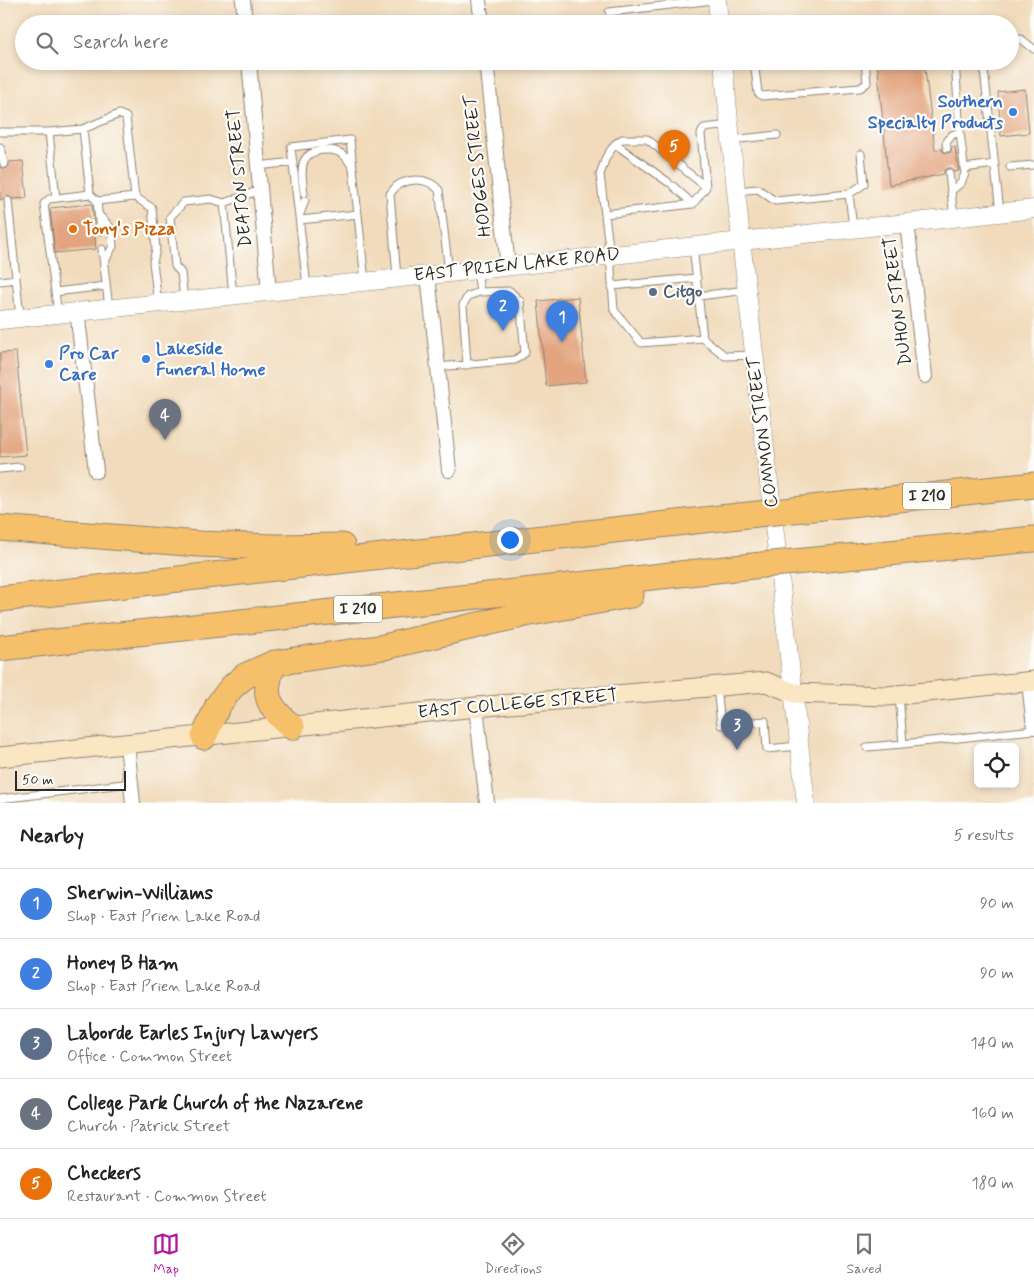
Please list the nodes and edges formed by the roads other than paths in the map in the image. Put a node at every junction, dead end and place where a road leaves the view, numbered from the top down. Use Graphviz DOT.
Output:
graph roads {
  1 [pos="243,0"];
  2 [pos="479,0"];
  3 [pos="716,0"];
  4 [pos="609,12"];
  5 [pos="244,15"];
  6 [pos="481,15"];
  7 [pos="718,15"];
  8 [pos="1019,39"];
  9 [pos="1034,49"];
  10 [pos="249,70"];
  11 [pos="487,70"];
  12 [pos="724,70"];
  13 [pos="755,70"];
  14 [pos="866,70"];
  15 [pos="956,70"];
  16 [pos="983,70"];
  17 [pos="83,129"];
  18 [pos="0,132"];
  19 [pos="49,132"];
  20 [pos="960,132"];
  21 [pos="730,133"];
  22 [pos="777,135"];
  23 [pos="615,144"];
  24 [pos="0,147"];
  25 [pos="947,148"];
  26 [pos="861,154"];
  27 [pos="293,162"];
  28 [pos="4,164"];
  29 [pos="995,164"];
  30 [pos="1034,165"];
  31 [pos="258,166"];
  32 [pos="352,166"];
  33 [pos="1010,167"];
  34 [pos="964,168"];
  35 [pos="949,173"];
  36 [pos="706,187"];
  37 [pos="260,190"];
  38 [pos="736,191"];
  39 [pos="951,191"];
  40 [pos="90,194"];
  41 [pos="849,194"];
  42 [pos="135,197"];
  43 [pos="56,198"];
  44 [pos="8,201"];
  45 [pos="97,201"];
  46 [pos="224,203"];
  47 [pos="693,204"];
  48 [pos="1034,209"];
  49 [pos="1000,213"];
  50 [pos="358,214"];
  51 [pos="605,214"];
  52 [pos="98,215"];
  53 [pos="300,218"];
  54 [pos="954,218"];
  55 [pos="907,223"];
  56 [pos="853,229"];
  57 [pos="100,231"];
  58 [pos="741,240"];
  59 [pos="693,246"];
  60 [pos="102,249"];
  61 [pos="610,255"];
  62 [pos="104,263"];
  63 [pos="508,267"];
  64 [pos="477,270"];
  65 [pos="449,273"];
  66 [pos="428,275"];
  67 [pos="397,278"];
  68 [pos="697,278"];
  69 [pos="16,279"];
  70 [pos="0,281"];
  71 [pos="365,282"];
  72 [pos="106,286"];
  73 [pos="612,286"];
  74 [pos="307,288"];
  75 [pos="747,290"];
  76 [pos="55,292"];
  77 [pos="270,292"];
  78 [pos="480,292"];
  79 [pos="233,295"];
  80 [pos="699,296"];
  81 [pos="184,300"];
  82 [pos="158,303"];
  83 [pos="109,308"];
  84 [pos="78,312"];
  85 [pos="58,314"];
  86 [pos="20,318"];
  87 [pos="0,320"];
  88 [pos="703,338"];
  89 [pos="754,355"];
  90 [pos="467,365"];
  91 [pos="438,366"];
  92 [pos="925,376"];
  93 [pos="20,467"];
  94 [pos="0,469"];
  95 [pos="450,470"];
  96 [pos="96,471"];
  97 [pos="1034,485"];
  98 [pos="0,528"];
  99 [pos="1034,539"];
  100 [pos="492,544"];
  101 [pos="722,570"];
  102 [pos="0,599"];
  103 [pos="0,648"];
  104 [pos="274,663"];
  105 [pos="1031,681"];
  106 [pos="717,686"];
  107 [pos="794,693"];
  108 [pos="899,694"];
  109 [pos="476,707"];
  110 [pos="292,727"];
  111 [pos="1034,729"];
  112 [pos="204,737"];
  113 [pos="127,744"];
  114 [pos="903,744"];
  115 [pos="800,746"];
  116 [pos="867,747"];
  117 [pos="0,757"];
  118 [pos="131,783"];
  119 [pos="0,799"];
  120 [pos="133,803"];
  121 [pos="487,803"];
  122 [pos="806,803"];
  1 -- 5 [label="street"];
  2 -- 6 [label="street"];
  3 -- 4 [label="lane"];
  3 -- 7 [label="street"];
  8 -- 9 [label="lane"];
  10 -- 31 [label="street, DEATON STREET"];
  11 -- 63 [label="street, HODGES STREET"];
  12 -- 21 [label="street, COMMON STREET"];
  13 -- 14 [label="lane"];
  15 -- 20 [label="lane"];
  16 -- 29 [label="lane"];
  17 -- 19 [label="lane"];
  17 -- 40 [label="lane"];
  17 -- 42 [label="lane"];
  18 -- 19 [label="lane"];
  19 -- 43 [label="lane"];
  20 -- 25 [label="lane"];
  20 -- 34 [label="lane"];
  21 -- 22 [label="lane"];
  21 -- 36 [label="lane"];
  21 -- 38 [label="street, COMMON STREET"];
  23 -- 36 [label="lane"];
  23 -- 47 [label="lane"];
  23 -- 51 [label="lane"];
  24 -- 28 [label="lane"];
  26 -- 41 [label="lane"];
  27 -- 31 [label="lane"];
  27 -- 32 [label="lane"];
  27 -- 53 [label="lane"];
  29 -- 34 [label="lane"];
  29 -- 49 [label="lane"];
  30 -- 33 [label="lane"];
  31 -- 37 [label="street, DEATON STREET"];
  32 -- 50 [label="lane"];
  32 -- 53 [label="lane"];
  34 -- 39 [label="lane"];
  35 -- 39 [label="lane"];
  36 -- 47 [label="lane"];
  37 -- 46 [label="lane"];
  37 -- 77 [label="street, DEATON STREET"];
  38 -- 41 [label="lane"];
  38 -- 58 [label="street, COMMON STREET"];
  39 -- 54 [label="lane"];
  40 -- 43 [label="lane"];
  40 -- 45 [label="lane"];
  41 -- 56 [label="lane"];
  42 -- 45 [label="lane"];
  42 -- 82 [label="lane"];
  43 -- 76 [label="lane"];
  44 -- 69 [label="lane"];
  45 -- 52 [label="lane"];
  46 -- 79 [label="lane"];
  46 -- 81 [label="lane"];
  47 -- 51 [label="lane"];
  48 -- 49 [label="street, EAST PRIEN LAKE ROAD"];
  49 -- 54 [label="street, EAST PRIEN LAKE ROAD"];
  50 -- 53 [label="lane"];
  50 -- 71 [label="lane"];
  51 -- 61 [label="lane"];
  52 -- 57 [label="lane"];
  52 -- 62 [label="lane"];
  53 -- 74 [label="lane"];
  54 -- 55 [label="street, EAST PRIEN LAKE ROAD"];
  55 -- 56 [label="street, EAST PRIEN LAKE ROAD"];
  55 -- 92 [label="street, DUHON STREET"];
  56 -- 58 [label="street, EAST PRIEN LAKE ROAD"];
  58 -- 59 [label="street, EAST PRIEN LAKE ROAD"];
  58 -- 75 [label="street, COMMON STREET"];
  59 -- 61 [label="street, EAST PRIEN LAKE ROAD"];
  59 -- 68 [label="lane"];
  60 -- 62 [label="lane"];
  61 -- 63 [label="street, EAST PRIEN LAKE ROAD"];
  61 -- 73 [label="lane"];
  62 -- 72 [label="lane"];
  63 -- 64 [label="street, EAST PRIEN LAKE ROAD"];
  64 -- 65 [label="street, EAST PRIEN LAKE ROAD"];
  64 -- 78 [label="lane"];
  65 -- 66 [label="street, EAST PRIEN LAKE ROAD"];
  65 -- 67 [label="lane"];
  66 -- 67 [label="street, EAST PRIEN LAKE ROAD"];
  66 -- 91 [label="street"];
  67 -- 71 [label="street, EAST PRIEN LAKE ROAD"];
  68 -- 73 [label="lane"];
  68 -- 80 [label="lane"];
  69 -- 70 [label="lane"];
  69 -- 86 [label="lane"];
  71 -- 74 [label="street, EAST PRIEN LAKE ROAD"];
  72 -- 76 [label="lane"];
  72 -- 83 [label="lane"];
  73 -- 88 [label="lane"];
  74 -- 77 [label="street, EAST PRIEN LAKE ROAD"];
  75 -- 80 [label="lane"];
  75 -- 89 [label="street, COMMON STREET"];
  76 -- 85 [label="lane"];
  77 -- 79 [label="street, EAST PRIEN LAKE ROAD"];
  78 -- 90 [label="lane"];
  78 -- 90 [label="lane"];
  79 -- 81 [label="street, EAST PRIEN LAKE ROAD"];
  80 -- 88 [label="lane"];
  81 -- 82 [label="street, EAST PRIEN LAKE ROAD"];
  82 -- 83 [label="street, EAST PRIEN LAKE ROAD"];
  83 -- 84 [label="street, EAST PRIEN LAKE ROAD"];
  84 -- 85 [label="street, EAST PRIEN LAKE ROAD"];
  84 -- 96 [label="street"];
  85 -- 86 [label="street, EAST PRIEN LAKE ROAD"];
  86 -- 87 [label="street, EAST PRIEN LAKE ROAD"];
  88 -- 89 [label="lane"];
  89 -- 107 [label="street, COMMON STREET"];
  90 -- 91 [label="lane"];
  91 -- 95 [label="street"];
  93 -- 94 [label="lane"];
  97 -- 100 [label="highway, I 210, bridge"];
  98 -- 100 [label="highway"];
  99 -- 101 [label="highway, I 210, bridge"];
  100 -- 102 [label="highway, I 210"];
  101 -- 103 [label="highway, I 210"];
  101 -- 104 [label="highway"];
  104 -- 110 [label="highway"];
  104 -- 112 [label="highway"];
  105 -- 108 [label="main road, EAST COLLEGE STREET"];
  105 -- 111 [label="street"];
  106 -- 107 [label="main road, EAST COLLEGE STREET"];
  106 -- 109 [label="main road, EAST COLLEGE STREET"];
  106 -- 115 [label="lane"];
  107 -- 108 [label="main road, EAST COLLEGE STREET"];
  107 -- 115 [label="street, COMMON STREET"];
  108 -- 114 [label="lane"];
  109 -- 110 [label="main road, EAST COLLEGE STREET"];
  109 -- 121 [label="street"];
  110 -- 112 [label="main road, EAST COLLEGE STREET"];
  111 -- 114 [label="lane"];
  112 -- 113 [label="main road, EAST COLLEGE STREET"];
  113 -- 117 [label="main road, EAST COLLEGE STREET"];
  113 -- 118 [label="street"];
  114 -- 116 [label="lane"];
  115 -- 122 [label="street, COMMON STREET"];
  118 -- 119 [label="lane"];
  118 -- 120 [label="street"];
}
